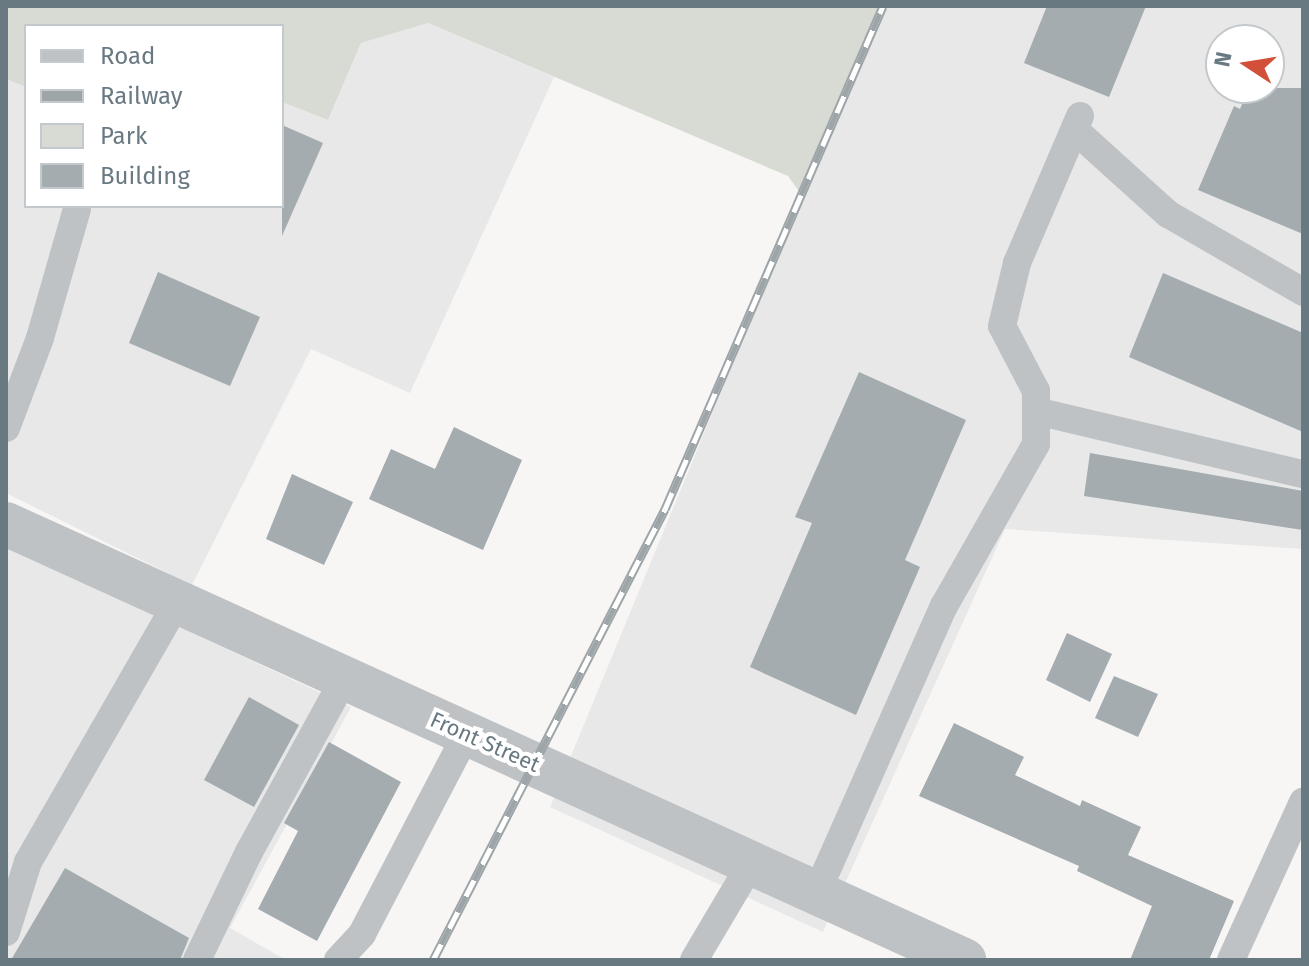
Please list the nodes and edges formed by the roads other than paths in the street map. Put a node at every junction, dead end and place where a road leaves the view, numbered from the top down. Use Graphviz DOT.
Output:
graph roads {
  1 [pos="77,209"];
  2 [pos="1303,292"];
  3 [pos="1036,411"];
  4 [pos="6,428"];
  5 [pos="1303,474"];
  6 [pos="6,524"];
  7 [pos="178,601"];
  8 [pos="344,679"];
  9 [pos="466,735"];
  10 [pos="1303,802"];
  11 [pos="752,862"];
  12 [pos="817,892"];
  13 [pos="6,932"];
  14 [pos="197,960"];
  15 [pos="338,960"];
  16 [pos="694,960"];
  17 [pos="964,960"];
  18 [pos="1231,960"];
  1 -- 4 [label="lane"];
  2 -- 3 [label="lane"];
  3 -- 5 [label="lane"];
  3 -- 12 [label="lane"];
  6 -- 7 [label="street, Front Street"];
  7 -- 8 [label="street, Front Street"];
  7 -- 13 [label="lane"];
  8 -- 9 [label="street, Front Street"];
  8 -- 14 [label="lane"];
  9 -- 11 [label="street, Front Street"];
  9 -- 15 [label="lane"];
  10 -- 18 [label="lane"];
  11 -- 12 [label="street, Front Street"];
  11 -- 16 [label="lane"];
  12 -- 17 [label="street, Front Street"];
}
